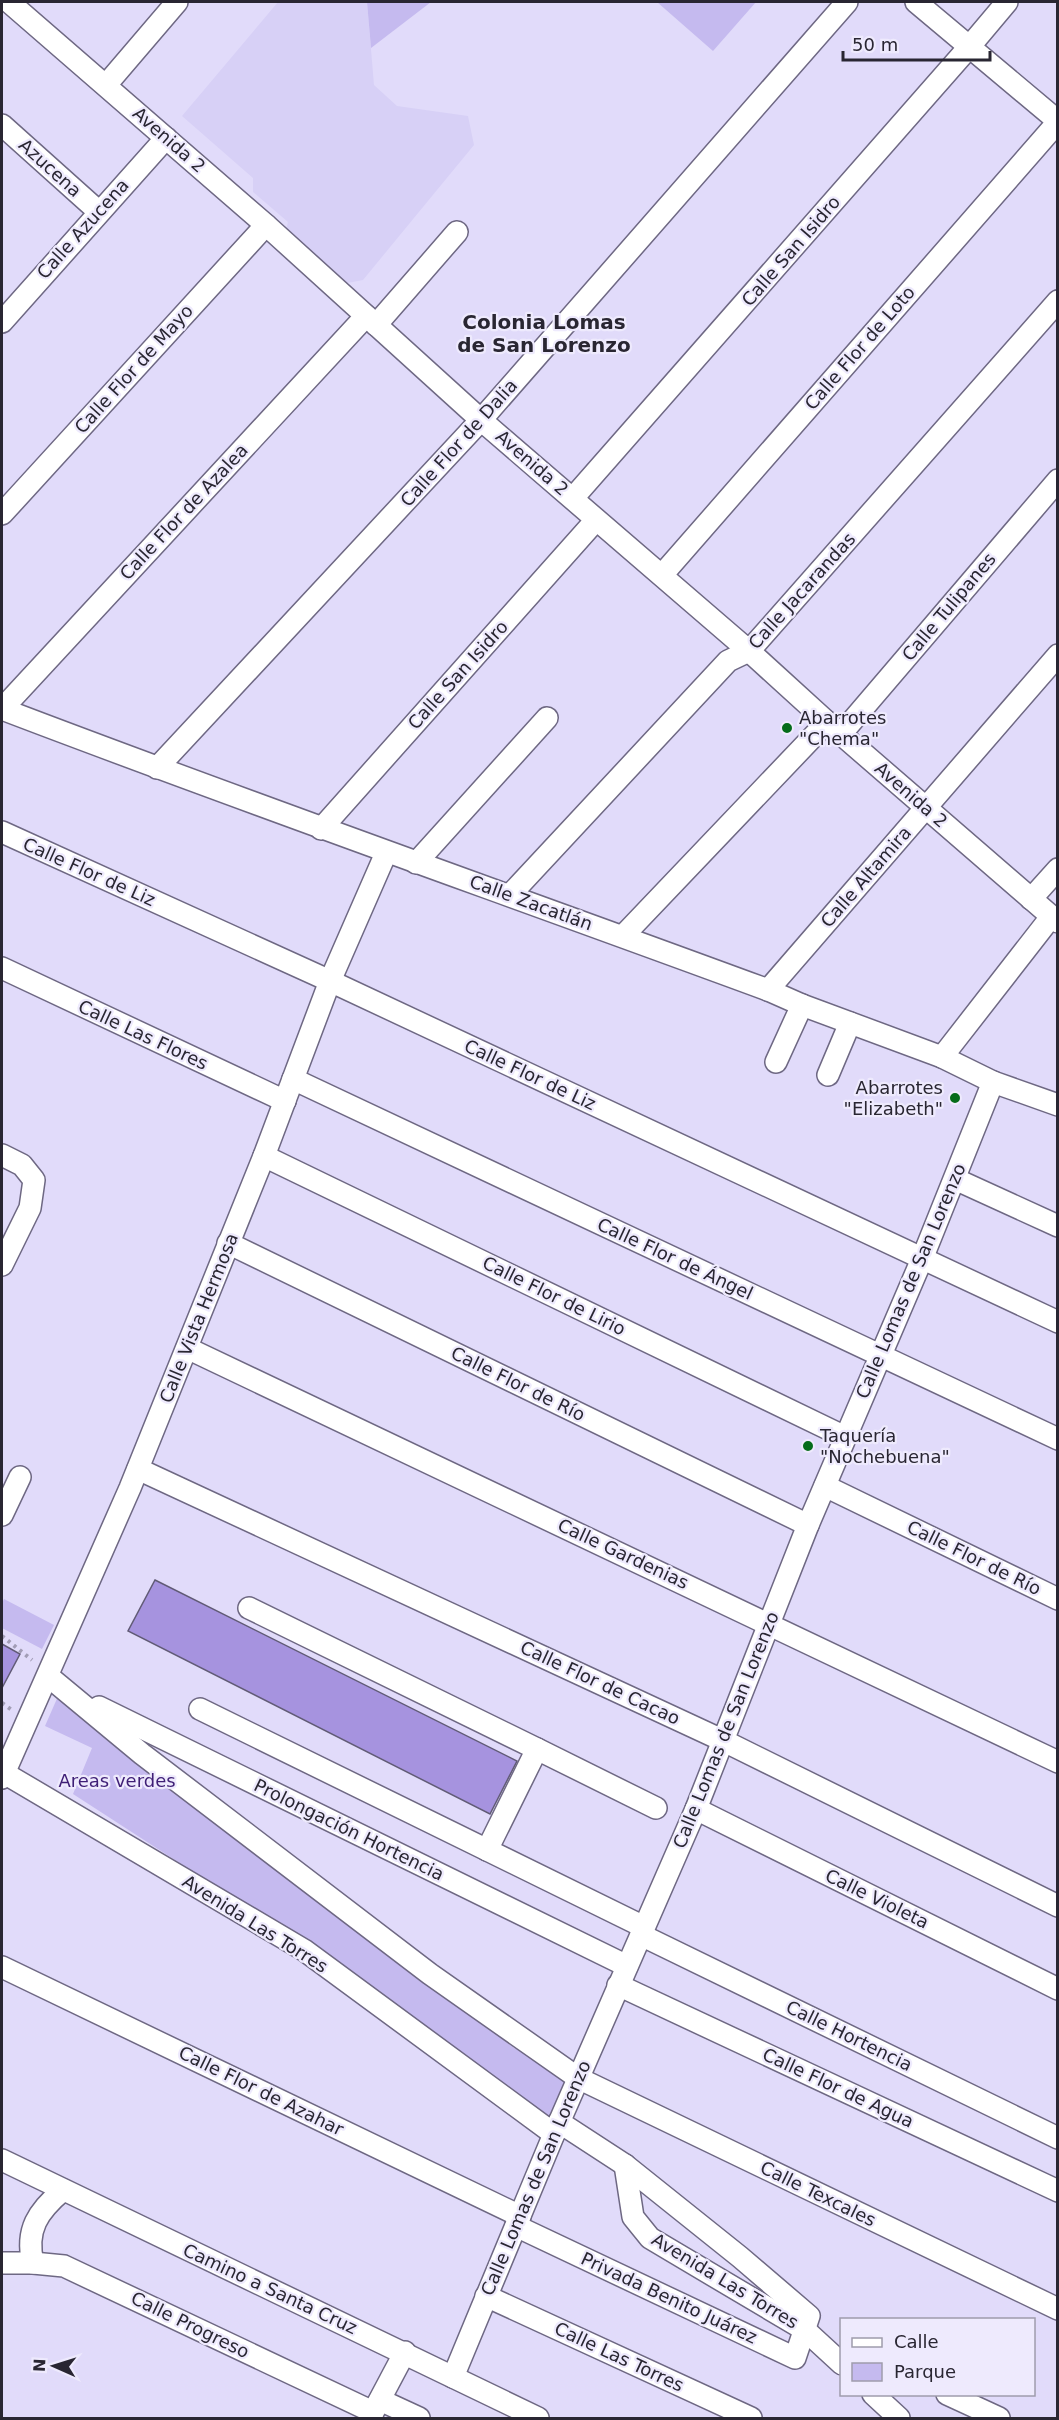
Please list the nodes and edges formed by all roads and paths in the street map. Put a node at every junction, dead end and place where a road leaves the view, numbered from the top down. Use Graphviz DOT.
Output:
graph roads {
  1 [pos="9,2"];
  2 [pos="177,2"];
  3 [pos="847,2"];
  4 [pos="916,2"];
  5 [pos="1006,2"];
  6 [pos="970,46"];
  7 [pos="106,85"];
  8 [pos="1058,121"];
  9 [pos="2,125"];
  10 [pos="166,138"];
  11 [pos="98,211"];
  12 [pos="266,225"];
  13 [pos="457,232"];
  14 [pos="1058,301"];
  15 [pos="371,321"];
  16 [pos="2,322"];
  17 [pos="481,420"];
  18 [pos="1058,480"];
  19 [pos="573,498"];
  20 [pos="2,514"];
  21 [pos="596,520"];
  22 [pos="662,575"];
  23 [pos="749,651"];
  24 [pos="1058,655"];
  25 [pos="2,709"];
  26 [pos="547,718"];
  27 [pos="834,728"];
  28 [pos="157,768"];
  29 [pos="926,808"];
  30 [pos="321,829"];
  31 [pos="2,832"];
  32 [pos="386,853"];
  33 [pos="416,863"];
  34 [pos="1058,868"];
  35 [pos="510,895"];
  36 [pos="1031,899"];
  37 [pos="1054,919"];
  38 [pos="623,936"];
  39 [pos="2,968"];
  40 [pos="330,981"];
  41 [pos="768,990"];
  42 [pos="802,1005"];
  43 [pos="850,1023"];
  44 [pos="942,1057"];
  45 [pos="776,1062"];
  46 [pos="828,1075"];
  47 [pos="293,1079"];
  48 [pos="993,1082"];
  49 [pos="285,1101"];
  50 [pos="1058,1105"];
  51 [pos="2,1155"];
  52 [pos="264,1156"];
  53 [pos="955,1179"];
  54 [pos="1058,1226"];
  55 [pos="228,1243"];
  56 [pos="922,1259"];
  57 [pos="2,1265"];
  58 [pos="1058,1322"];
  59 [pos="187,1348"];
  60 [pos="881,1356"];
  61 [pos="845,1437"];
  62 [pos="1058,1439"];
  63 [pos="138,1469"];
  64 [pos="20,1477"];
  65 [pos="825,1486"];
  66 [pos="2,1515"];
  67 [pos="808,1525"];
  68 [pos="1058,1599"];
  69 [pos="249,1608"];
  70 [pos="771,1624"];
  71 [pos="2,1635"];
  72 [pos="49,1675"];
  73 [pos="71,1694"];
  74 [pos="200,1708"];
  75 [pos="724,1741"];
  76 [pos="537,1749"];
  77 [pos="1058,1762"];
  78 [pos="3,1776"];
  79 [pos="656,1808"];
  80 [pos="696,1809"];
  81 [pos="487,1850"];
  82 [pos="1058,1905"];
  83 [pos="642,1931"];
  84 [pos="2,1966"];
  85 [pos="627,1966"];
  86 [pos="618,1985"];
  87 [pos="1058,1989"];
  88 [pos="578,2078"];
  89 [pos="556,2128"];
  90 [pos="1058,2138"];
  91 [pos="2,2160"];
  92 [pos="625,2165"];
  93 [pos="63,2190"];
  94 [pos="1058,2191"];
  95 [pos="518,2221"];
  96 [pos="2,2263"];
  97 [pos="33,2263"];
  98 [pos="486,2296"];
  99 [pos="1058,2309"];
  100 [pos="805,2330"];
  101 [pos="840,2345"];
  102 [pos="405,2352"];
  103 [pos="840,2362"];
  104 [pos="453,2377"];
  105 [pos="875,2396"];
  106 [pos="951,2396"];
  107 [pos="374,2410"];
  108 [pos="419,2418"];
  109 [pos="538,2418"];
  110 [pos="751,2418"];
  111 [pos="899,2418"];
  112 [pos="999,2418"];
  1 -- 7 [label="street, Avenida 2"];
  2 -- 7 [label="street"];
  3 -- 17 [label="street, Calle Flor de Dalia"];
  4 -- 6 [label="street"];
  5 -- 6 [label="street, Calle San Isidro"];
  6 -- 8 [label="street"];
  6 -- 19 [label="street, Calle San Isidro"];
  7 -- 10 [label="street, Avenida 2"];
  8 -- 22 [label="street, Calle Flor de Loto"];
  9 -- 11 [label="street, Azucena"];
  10 -- 11 [label="street, Calle Azucena"];
  10 -- 12 [label="street, Avenida 2"];
  11 -- 16 [label="street, Calle Azucena"];
  12 -- 15 [label="street, Avenida 2"];
  12 -- 20 [label="street, Calle Flor de Mayo"];
  13 -- 15 [label="street, Calle Flor de Azalea"];
  14 -- 23 [label="street, Calle Jacarandas"];
  15 -- 17 [label="street, Avenida 2"];
  15 -- 25 [label="street, Calle Flor de Azalea"];
  17 -- 19 [label="street, Avenida 2"];
  17 -- 28 [label="street, Calle Flor de Dalia"];
  18 -- 27 [label="street, Calle Tulipanes"];
  19 -- 21 [label="street, Avenida 2"];
  21 -- 22 [label="street, Avenida 2"];
  21 -- 30 [label="street, Calle San Isidro"];
  22 -- 23 [label="street, Avenida 2"];
  23 -- 27 [label="street, Avenida 2"];
  23 -- 35 [label="street, Calle Jacarandas"];
  24 -- 29 [label="street, Calle Altamira"];
  25 -- 28 [label="street, Calle Zacatlán"];
  26 -- 33 [label="street"];
  27 -- 29 [label="street, Avenida 2"];
  27 -- 38 [label="street, Calle Tulipanes"];
  28 -- 30 [label="street, Calle Zacatlán"];
  29 -- 36 [label="street, Avenida 2"];
  29 -- 41 [label="street, Calle Altamira"];
  30 -- 32 [label="street, Calle Zacatlán"];
  31 -- 40 [label="street, Calle Flor de Liz"];
  32 -- 33 [label="street, Calle Zacatlán"];
  32 -- 40 [label="street, Calle Vista Hermosa"];
  33 -- 35 [label="street, Calle Zacatlán"];
  34 -- 36 [label="street"];
  35 -- 38 [label="street, Calle Zacatlán"];
  36 -- 37 [label="street, Avenida 2"];
  37 -- 44 [label="street"];
  38 -- 41 [label="street, Calle Zacatlán"];
  39 -- 49 [label="street, Calle Las Flores"];
  40 -- 47 [label="street, Calle Vista Hermosa"];
  40 -- 56 [label="street, Calle Flor de Liz"];
  41 -- 42 [label="street, Calle Zacatlán"];
  42 -- 43 [label="street, Calle Zacatlán"];
  42 -- 45 [label="street"];
  43 -- 44 [label="street, Calle Zacatlán"];
  43 -- 46 [label="street"];
  44 -- 48 [label="street, Calle Zacatlán"];
  47 -- 49 [label="street, Calle Vista Hermosa"];
  47 -- 60 [label="street, Calle Flor de Ángel"];
  48 -- 50 [label="street, Calle Zacatlán"];
  48 -- 53 [label="street, Calle Lomas de San Lorenzo"];
  49 -- 52 [label="street, Calle Vista Hermosa"];
  51 -- 57 [label="street"];
  52 -- 55 [label="street, Calle Vista Hermosa"];
  52 -- 61 [label="street, Calle Flor de Lirio"];
  53 -- 54 [label="street"];
  53 -- 56 [label="street, Calle Lomas de San Lorenzo"];
  55 -- 59 [label="street, Calle Vista Hermosa"];
  55 -- 67 [label="street, Calle Flor de Río"];
  56 -- 58 [label="street, Calle Flor de Liz"];
  56 -- 60 [label="street, Calle Lomas de San Lorenzo"];
  59 -- 63 [label="street, Calle Vista Hermosa"];
  59 -- 70 [label="street, Calle Gardenias"];
  60 -- 61 [label="street, Calle Lomas de San Lorenzo"];
  60 -- 62 [label="street, Calle Flor de Ángel"];
  61 -- 65 [label="street, Calle Lomas de San Lorenzo"];
  63 -- 72 [label="street, Calle Vista Hermosa"];
  63 -- 75 [label="street, Calle Flor de Cacao"];
  64 -- 66 [label="street"];
  65 -- 67 [label="street, Calle Lomas de San Lorenzo"];
  65 -- 68 [label="street, Calle Flor de Río"];
  67 -- 70 [label="street, Calle Lomas de San Lorenzo"];
  69 -- 76 [label="street"];
  70 -- 75 [label="street, Calle Lomas de San Lorenzo"];
  70 -- 77 [label="street, Calle Gardenias"];
  71 -- 72 [label="path"];
  72 -- 73 [label="street"];
  72 -- 78 [label="street, Calle Vista Hermosa"];
  73 -- 85 [label="street, Prolongación Hortencia"];
  73 -- 88 [label="street, Calle Texcales"];
  74 -- 81 [label="street, Calle Hortencia"];
  75 -- 80 [label="street, Calle Lomas de San Lorenzo"];
  75 -- 82 [label="street, Calle Flor de Cacao"];
  76 -- 79 [label="street"];
  76 -- 81 [label="street"];
  78 -- 89 [label="street, Avenida Las Torres"];
  80 -- 83 [label="street, Calle Lomas de San Lorenzo"];
  80 -- 87 [label="street, Calle Violeta"];
  81 -- 83 [label="street, Calle Hortencia"];
  83 -- 85 [label="street, Calle Lomas de San Lorenzo"];
  83 -- 90 [label="street, Calle Hortencia"];
  84 -- 95 [label="street, Calle Flor de Azahar"];
  85 -- 86 [label="street, Calle Lomas de San Lorenzo"];
  86 -- 88 [label="street, Calle Lomas de San Lorenzo"];
  86 -- 94 [label="street, Calle Flor de Agua"];
  88 -- 89 [label="street, Calle Lomas de San Lorenzo"];
  88 -- 99 [label="street, Calle Texcales"];
  89 -- 92 [label="street, Avenida Las Torres"];
  89 -- 95 [label="street, Calle Lomas de San Lorenzo"];
  91 -- 93 [label="street, Camino a Santa Cruz"];
  92 -- 100 [label="street, Avenida Las Torres"];
  92 -- 100 [label="street, Avenida Las Torres"];
  93 -- 97 [label="street"];
  93 -- 102 [label="street, Camino a Santa Cruz"];
  95 -- 98 [label="street, Calle Lomas de San Lorenzo"];
  95 -- 100 [label="street, Privada Benito Juárez"];
  96 -- 97 [label="street, Calle Progreso"];
  97 -- 107 [label="street, Calle Progreso"];
  98 -- 104 [label="street, Calle Lomas de San Lorenzo"];
  98 -- 110 [label="street, Calle Las Torres"];
  100 -- 101 [label="street"];
  100 -- 103 [label="street, Avenida Las Torres"];
  102 -- 104 [label="street, Camino a Santa Cruz"];
  102 -- 107 [label="street"];
  104 -- 109 [label="street, Camino a Santa Cruz"];
  105 -- 111 [label="street"];
  106 -- 112 [label="street"];
  107 -- 108 [label="street, Calle Progreso"];
}
